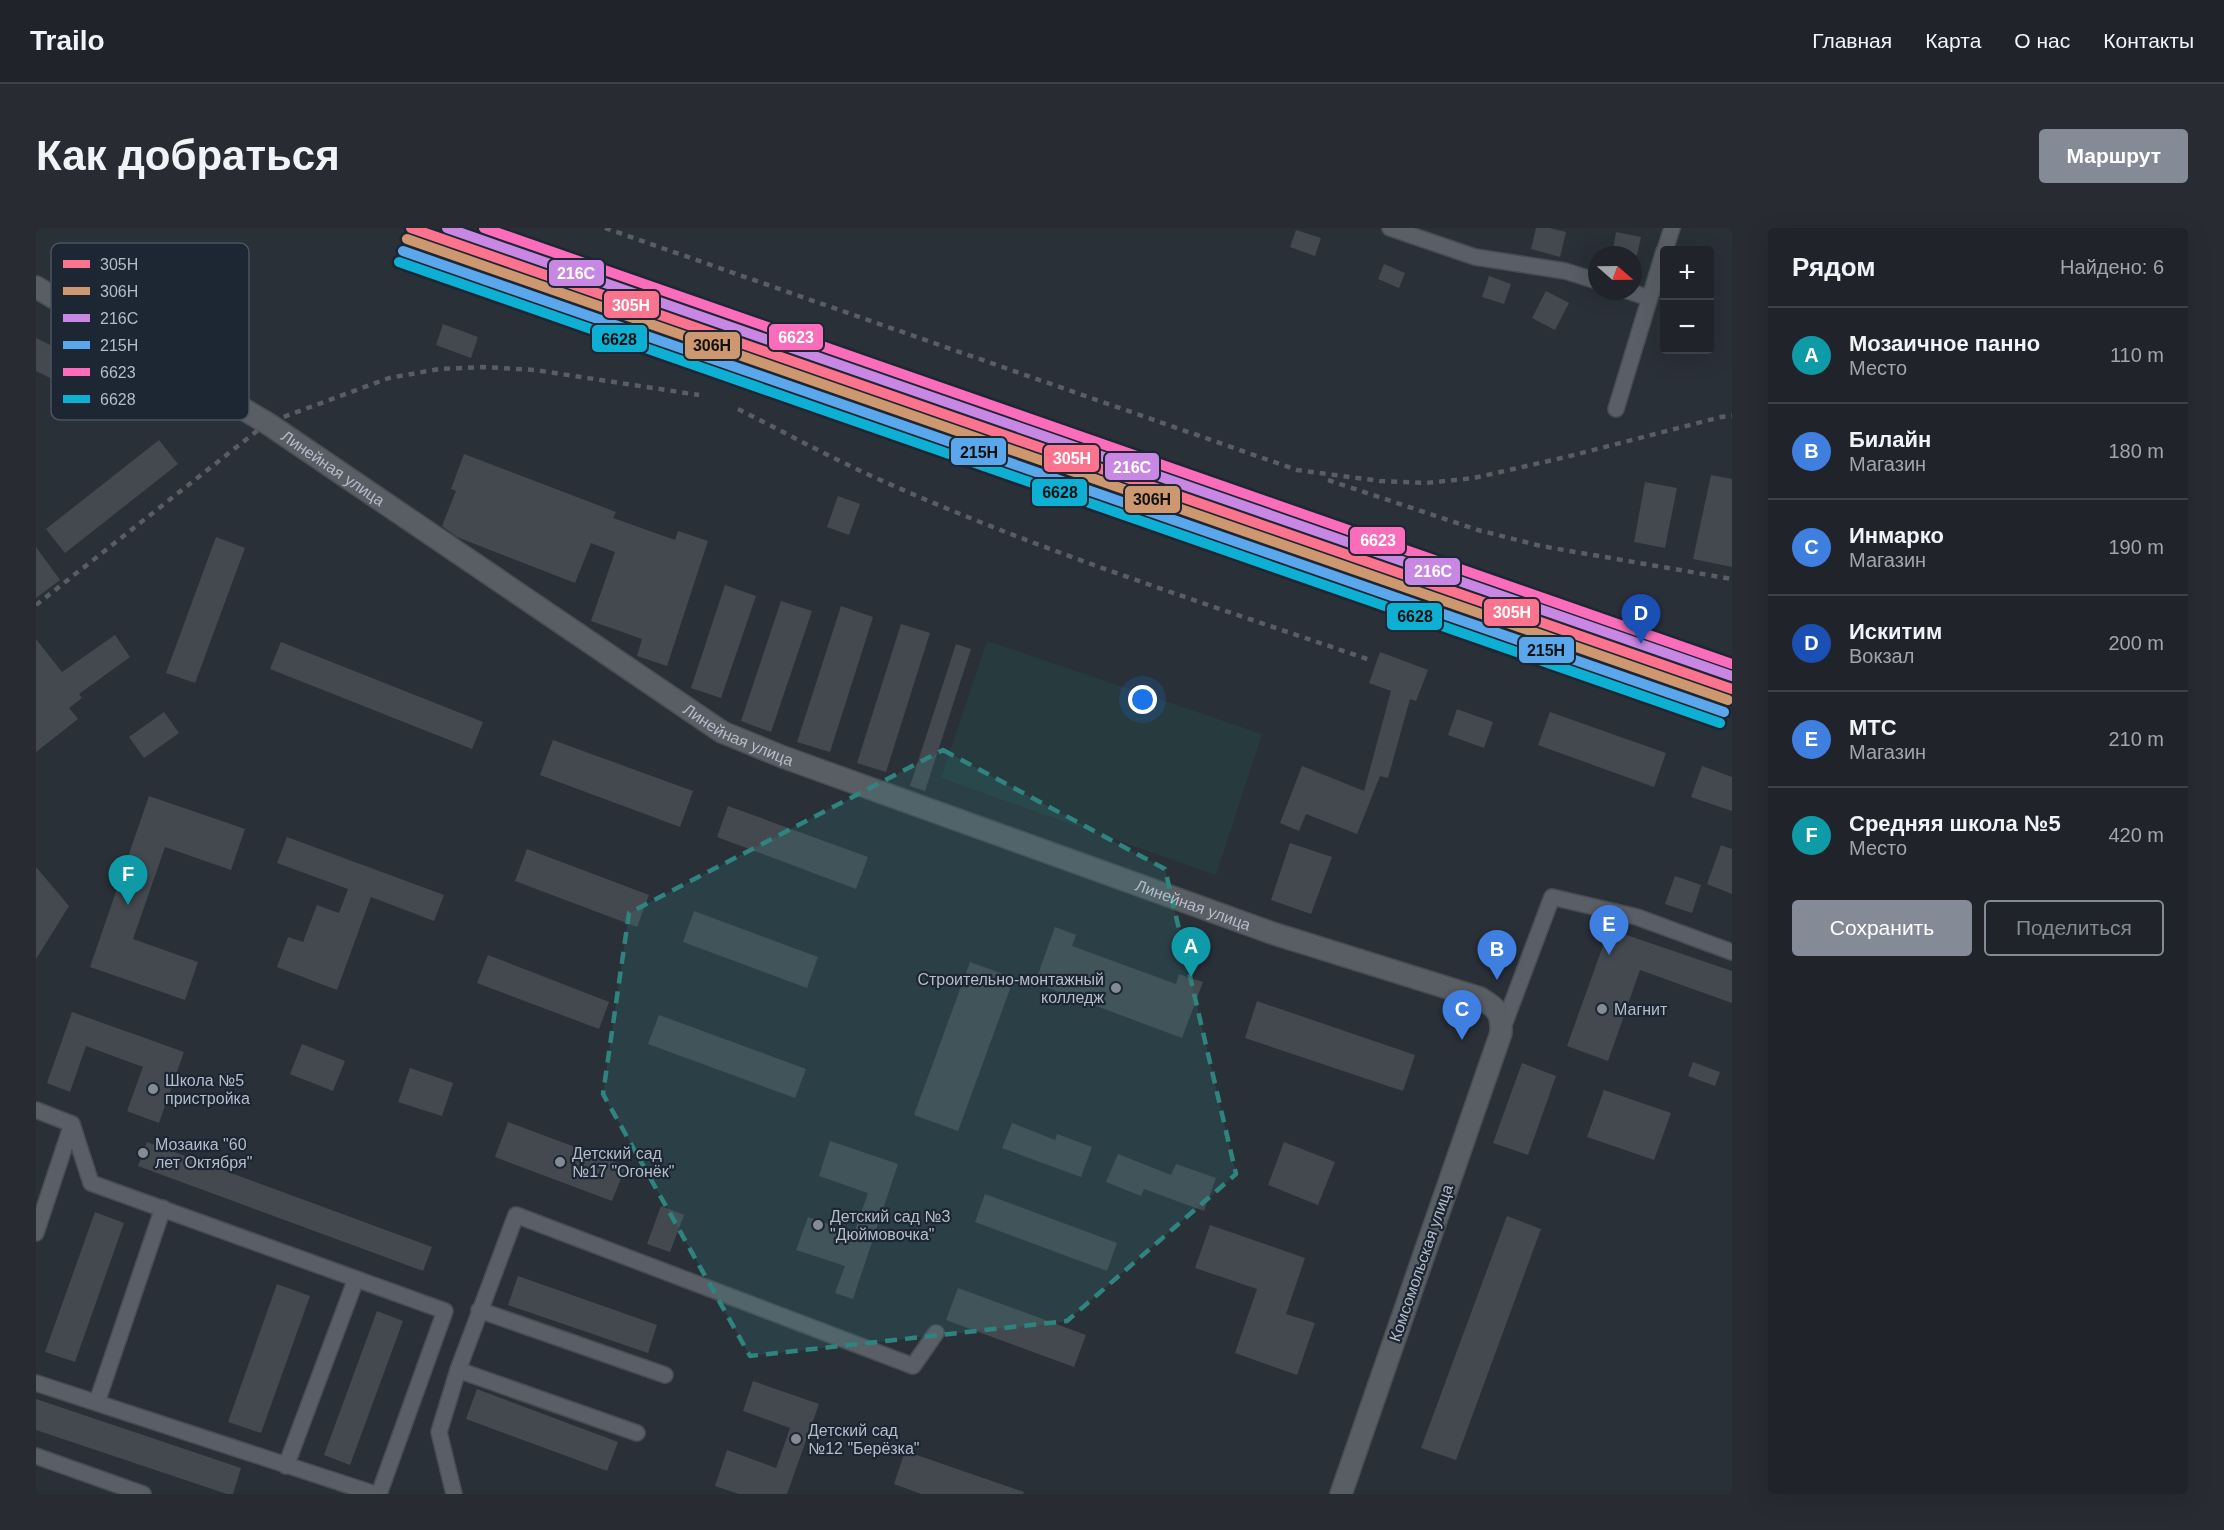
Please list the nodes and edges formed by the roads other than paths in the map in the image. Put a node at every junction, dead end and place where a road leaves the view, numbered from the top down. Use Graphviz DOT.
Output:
graph roads {
  1 [pos="1390,228"];
  2 [pos="1672,228"];
  3 [pos="1667,246"];
  4 [pos="1660,266"];
  5 [pos="1588,278"];
  6 [pos="36,287"];
  7 [pos="51,296"];
  8 [pos="1642,296"];
  9 [pos="1649,298"];
  10 [pos="1616,409"];
  11 [pos="249,412"];
  12 [pos="1732,952"];
  13 [pos="1502,1033"];
  14 [pos="36,1110"];
  15 [pos="72,1124"];
  16 [pos="164,1208"];
  17 [pos="36,1233"];
  18 [pos="356,1279"];
  19 [pos="479,1310"];
  20 [pos="936,1333"];
  21 [pos="458,1370"];
  22 [pos="665,1375"];
  23 [pos="36,1383"];
  24 [pos="97,1402"];
  25 [pos="637,1433"];
  26 [pos="36,1456"];
  27 [pos="286,1466"];
  28 [pos="143,1494"];
  29 [pos="377,1494"];
  30 [pos="454,1494"];
  31 [pos="1341,1494"];
  1 -- 5 [label="street"];
  2 -- 3 [label="street"];
  4 -- 9 [label="street"];
  6 -- 7 [label="main road, Линейная улица"];
  8 -- 9 [label="street"];
  9 -- 10 [label="street"];
  11 -- 13 [label="main road, Линейная улица"];
  12 -- 13 [label="street"];
  13 -- 31 [label="main road, Комсомольская улица"];
  14 -- 15 [label="street"];
  15 -- 16 [label="street"];
  15 -- 17 [label="street"];
  16 -- 18 [label="street"];
  16 -- 24 [label="street"];
  18 -- 27 [label="street"];
  18 -- 29 [label="street"];
  19 -- 20 [label="street"];
  19 -- 21 [label="street"];
  19 -- 22 [label="street"];
  21 -- 25 [label="street"];
  21 -- 30 [label="street"];
  23 -- 24 [label="street"];
  24 -- 27 [label="street"];
  26 -- 28 [label="street"];
  27 -- 29 [label="street"];
}
